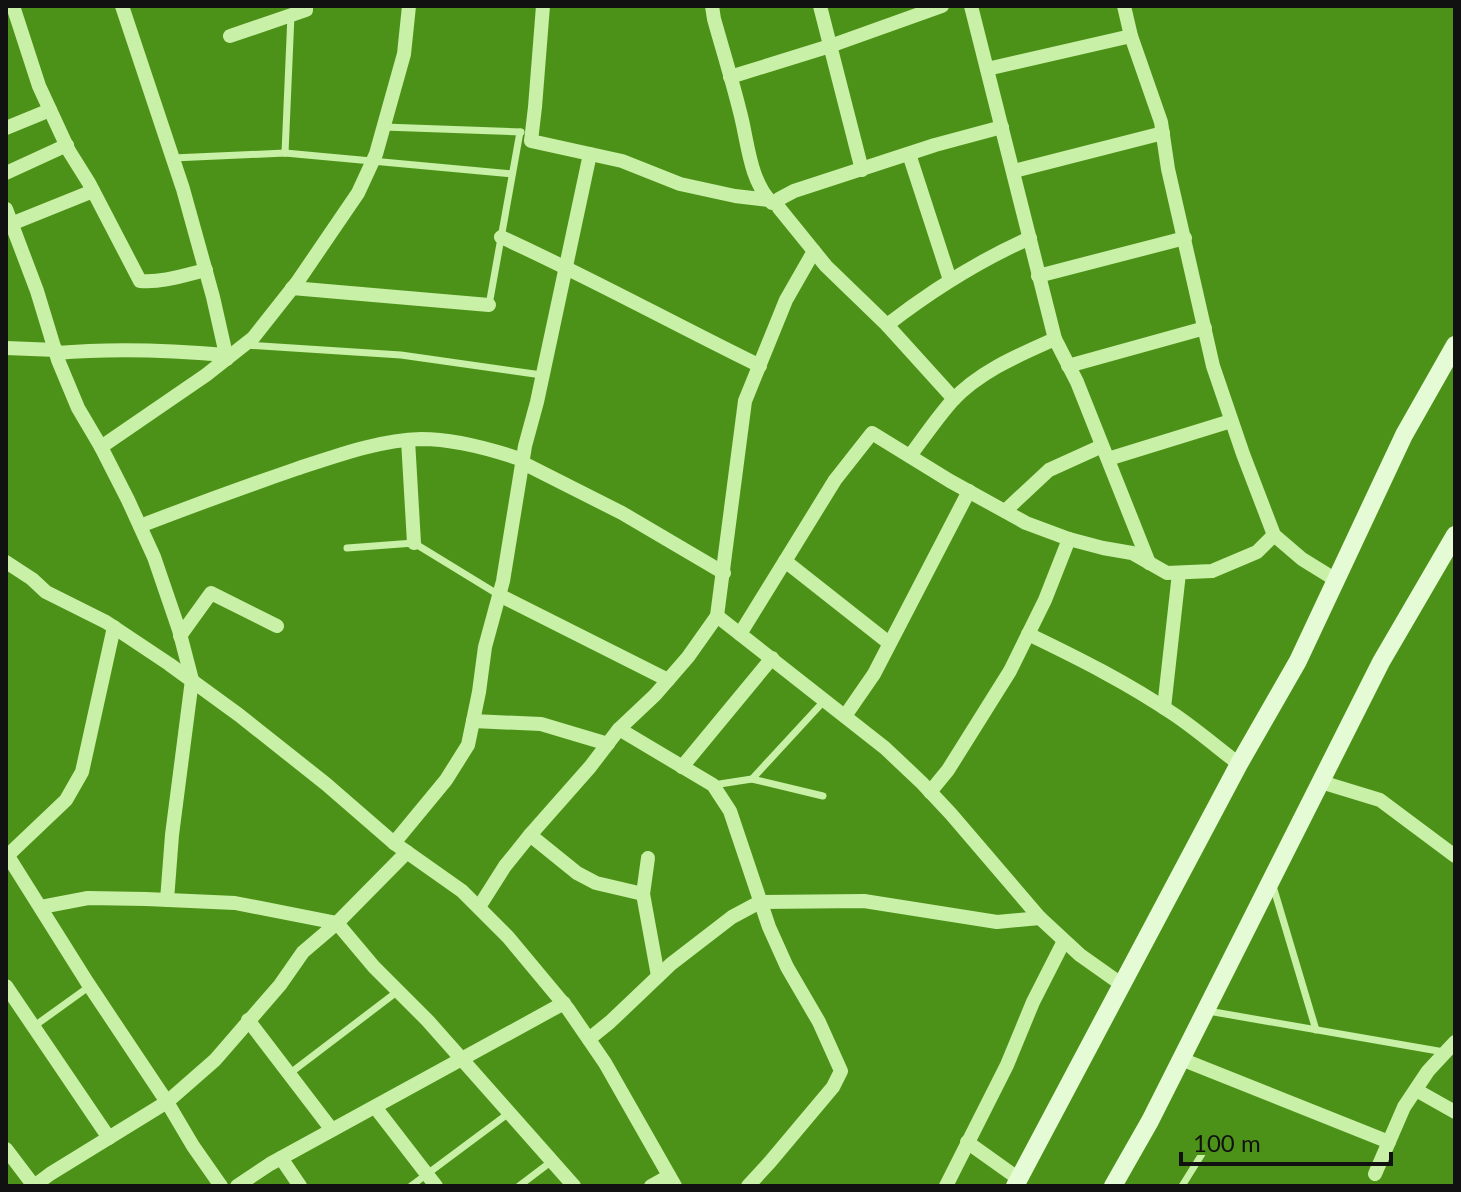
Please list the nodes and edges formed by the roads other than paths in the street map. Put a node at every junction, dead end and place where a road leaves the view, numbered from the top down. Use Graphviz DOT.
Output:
graph roads {
  1 [pos="13,6"];
  2 [pos="122,6"];
  3 [pos="306,6"];
  4 [pos="409,6"];
  5 [pos="543,6"];
  6 [pos="712,6"];
  7 [pos="820,6"];
  8 [pos="942,6"];
  9 [pos="971,6"];
  10 [pos="1124,6"];
  11 [pos="291,15"];
  12 [pos="230,36"];
  13 [pos="1131,36"];
  14 [pos="830,46"];
  15 [pos="987,69"];
  16 [pos="730,77"];
  17 [pos="50,110"];
  18 [pos="384,127"];
  19 [pos="1002,127"];
  20 [pos="6,128"];
  21 [pos="526,132"];
  22 [pos="1163,133"];
  23 [pos="67,145"];
  24 [pos="285,153"];
  25 [pos="590,154"];
  26 [pos="909,154"];
  27 [pos="173,158"];
  28 [pos="373,161"];
  29 [pos="862,170"];
  30 [pos="1014,171"];
  31 [pos="6,173"];
  32 [pos="512,174"];
  33 [pos="93,191"];
  34 [pos="774,204"];
  35 [pos="6,209"];
  36 [pos="11,224"];
  37 [pos="501,237"];
  38 [pos="1030,238"];
  39 [pos="1185,238"];
  40 [pos="814,251"];
  41 [pos="566,267"];
  42 [pos="206,270"];
  43 [pos="1038,276"];
  44 [pos="950,280"];
  45 [pos="292,288"];
  46 [pos="489,305"];
  47 [pos="887,325"];
  48 [pos="1205,328"];
  49 [pos="1055,339"];
  50 [pos="244,345"];
  51 [pos="1455,345"];
  52 [pos="6,348"];
  53 [pos="56,352"];
  54 [pos="226,357"];
  55 [pos="760,366"];
  56 [pos="1068,366"];
  57 [pos="542,375"];
  58 [pos="954,399"];
  59 [pos="1231,421"];
  60 [pos="408,440"];
  61 [pos="101,447"];
  62 [pos="1105,453"];
  63 [pos="910,456"];
  64 [pos="523,462"];
  65 [pos="969,491"];
  66 [pos="1005,511"];
  67 [pos="140,526"];
  68 [pos="1274,535"];
  69 [pos="1455,535"];
  70 [pos="1069,539"];
  71 [pos="414,543"];
  72 [pos="347,548"];
  73 [pos="785,561"];
  74 [pos="6,562"];
  75 [pos="1149,563"];
  76 [pos="724,573"];
  77 [pos="1179,573"];
  78 [pos="1336,580"];
  79 [pos="499,595"];
  80 [pos="717,616"];
  81 [pos="277,626"];
  82 [pos="114,627"];
  83 [pos="740,634"];
  84 [pos="1028,634"];
  85 [pos="180,636"];
  86 [pos="889,643"];
  87 [pos="772,658"];
  88 [pos="192,680"];
  89 [pos="668,680"];
  90 [pos="824,701"];
  91 [pos="1164,708"];
  92 [pos="845,716"];
  93 [pos="473,721"];
  94 [pos="619,729"];
  95 [pos="608,744"];
  96 [pos="1239,764"];
  97 [pos="682,767"];
  98 [pos="752,779"];
  99 [pos="1321,782"];
  100 [pos="713,785"];
  101 [pos="930,792"];
  102 [pos="823,796"];
  103 [pos="530,835"];
  104 [pos="394,843"];
  105 [pos="407,852"];
  106 [pos="7,855"];
  107 [pos="1455,856"];
  108 [pos="648,858"];
  109 [pos="1271,880"];
  110 [pos="643,894"];
  111 [pos="167,900"];
  112 [pos="760,902"];
  113 [pos="41,907"];
  114 [pos="479,907"];
  115 [pos="1040,918"];
  116 [pos="337,923"];
  117 [pos="1064,941"];
  118 [pos="658,976"];
  119 [pos="1121,984"];
  120 [pos="6,986"];
  121 [pos="90,986"];
  122 [pos="398,991"];
  123 [pos="564,1003"];
  124 [pos="1205,1010"];
  125 [pos="248,1020"];
  126 [pos="33,1027"];
  127 [pos="1316,1030"];
  128 [pos="589,1039"];
  129 [pos="1450,1047"];
  130 [pos="462,1059"];
  131 [pos="1181,1059"];
  132 [pos="289,1074"];
  133 [pos="1416,1090"];
  134 [pos="167,1102"];
  135 [pos="375,1107"];
  136 [pos="1455,1112"];
  137 [pos="510,1113"];
  138 [pos="332,1130"];
  139 [pos="109,1138"];
  140 [pos="967,1142"];
  141 [pos="1389,1142"];
  142 [pos="1207,1146"];
  143 [pos="6,1149"];
  144 [pos="281,1158"];
  145 [pos="552,1161"];
  146 [pos="431,1180"];
  147 [pos="1378,1180"];
  148 [pos="672,1181"];
  149 [pos="1017,1182"];
  150 [pos="34,1186"];
  151 [pos="221,1186"];
  152 [pos="237,1186"];
  153 [pos="300,1186"];
  154 [pos="411,1186"];
  155 [pos="519,1186"];
  156 [pos="574,1186"];
  157 [pos="651,1186"];
  158 [pos="748,1186"];
  159 [pos="946,1186"];
  160 [pos="1113,1186"];
  161 [pos="1182,1186"];
  1 -- 17 [label="street"];
  2 -- 27 [label="street"];
  3 -- 11 [label="street"];
  4 -- 18 [label="street"];
  5 -- 21 [label="street"];
  6 -- 16 [label="street"];
  7 -- 14 [label="street"];
  8 -- 14 [label="street"];
  9 -- 15 [label="street"];
  10 -- 13 [label="street"];
  11 -- 12 [label="street"];
  11 -- 24 [label="lane"];
  13 -- 15 [label="street"];
  13 -- 22 [label="street"];
  14 -- 16 [label="street"];
  14 -- 29 [label="street"];
  15 -- 19 [label="street"];
  16 -- 34 [label="street"];
  17 -- 20 [label="street"];
  17 -- 23 [label="street"];
  18 -- 21 [label="lane"];
  18 -- 28 [label="street"];
  19 -- 26 [label="street"];
  19 -- 30 [label="street"];
  21 -- 25 [label="street"];
  21 -- 32 [label="lane"];
  22 -- 30 [label="street"];
  22 -- 39 [label="street"];
  23 -- 31 [label="street"];
  23 -- 33 [label="street"];
  24 -- 27 [label="lane"];
  24 -- 28 [label="lane"];
  25 -- 34 [label="street"];
  25 -- 41 [label="street"];
  26 -- 29 [label="street"];
  26 -- 44 [label="street"];
  27 -- 42 [label="street"];
  28 -- 32 [label="lane"];
  28 -- 45 [label="street"];
  29 -- 34 [label="street"];
  30 -- 38 [label="street"];
  32 -- 37 [label="lane"];
  33 -- 36 [label="street"];
  33 -- 42 [label="street"];
  34 -- 40 [label="street"];
  35 -- 36 [label="street"];
  36 -- 53 [label="street"];
  37 -- 41 [label="street"];
  37 -- 46 [label="lane"];
  38 -- 43 [label="street"];
  38 -- 44 [label="street"];
  39 -- 43 [label="street"];
  39 -- 48 [label="street"];
  40 -- 47 [label="street"];
  40 -- 55 [label="street"];
  41 -- 55 [label="street"];
  41 -- 57 [label="street"];
  42 -- 54 [label="street"];
  43 -- 49 [label="street"];
  44 -- 47 [label="street"];
  45 -- 46 [label="street"];
  45 -- 50 [label="street"];
  47 -- 58 [label="street"];
  48 -- 56 [label="street"];
  48 -- 59 [label="street"];
  49 -- 56 [label="street"];
  49 -- 58 [label="street"];
  50 -- 54 [label="street"];
  50 -- 57 [label="lane"];
  51 -- 78 [label="main road"];
  52 -- 53 [label="street"];
  53 -- 54 [label="street"];
  53 -- 61 [label="street"];
  54 -- 61 [label="street"];
  55 -- 76 [label="street"];
  56 -- 62 [label="street"];
  57 -- 64 [label="street"];
  58 -- 63 [label="street"];
  59 -- 62 [label="street"];
  59 -- 68 [label="street"];
  60 -- 64 [label="street"];
  60 -- 67 [label="street"];
  60 -- 71 [label="street"];
  61 -- 67 [label="street"];
  62 -- 66 [label="street"];
  62 -- 75 [label="street"];
  63 -- 65 [label="street"];
  63 -- 73 [label="street"];
  64 -- 76 [label="street"];
  64 -- 79 [label="street"];
  65 -- 66 [label="street"];
  65 -- 86 [label="street"];
  66 -- 70 [label="street"];
  67 -- 85 [label="street"];
  68 -- 77 [label="street"];
  68 -- 78 [label="street"];
  69 -- 99 [label="main road"];
  70 -- 75 [label="street"];
  70 -- 84 [label="street"];
  71 -- 72 [label="lane"];
  71 -- 79 [label="lane"];
  73 -- 83 [label="street"];
  73 -- 86 [label="street"];
  74 -- 82 [label="street"];
  75 -- 77 [label="street"];
  76 -- 80 [label="street"];
  77 -- 91 [label="street"];
  78 -- 96 [label="main road"];
  79 -- 89 [label="street"];
  79 -- 93 [label="street"];
  80 -- 83 [label="street"];
  80 -- 89 [label="street"];
  81 -- 85 [label="street"];
  82 -- 88 [label="street"];
  82 -- 106 [label="street"];
  83 -- 87 [label="street"];
  84 -- 91 [label="street"];
  84 -- 101 [label="street"];
  85 -- 88 [label="street"];
  86 -- 92 [label="street"];
  87 -- 90 [label="street"];
  87 -- 97 [label="street"];
  88 -- 104 [label="street"];
  88 -- 111 [label="street"];
  89 -- 94 [label="street"];
  90 -- 92 [label="street"];
  90 -- 98 [label="lane"];
  91 -- 96 [label="street"];
  92 -- 101 [label="street"];
  93 -- 95 [label="street"];
  93 -- 104 [label="street"];
  94 -- 95 [label="street"];
  94 -- 97 [label="street"];
  95 -- 103 [label="street"];
  96 -- 119 [label="main road"];
  97 -- 100 [label="street"];
  98 -- 100 [label="lane"];
  98 -- 102 [label="lane"];
  99 -- 107 [label="street"];
  99 -- 109 [label="main road"];
  100 -- 112 [label="street"];
  101 -- 115 [label="street"];
  103 -- 110 [label="street"];
  103 -- 114 [label="street"];
  104 -- 105 [label="street"];
  105 -- 114 [label="street"];
  105 -- 116 [label="street"];
  106 -- 113 [label="street"];
  108 -- 110 [label="street"];
  109 -- 124 [label="main road"];
  109 -- 127 [label="lane"];
  110 -- 118 [label="street"];
  111 -- 113 [label="street"];
  111 -- 116 [label="street"];
  112 -- 115 [label="street"];
  112 -- 118 [label="street"];
  112 -- 158 [label="street"];
  113 -- 121 [label="street"];
  114 -- 123 [label="street"];
  115 -- 117 [label="street"];
  116 -- 122 [label="street"];
  116 -- 125 [label="street"];
  117 -- 119 [label="street"];
  117 -- 140 [label="street"];
  118 -- 128 [label="street"];
  119 -- 149 [label="main road"];
  120 -- 126 [label="street"];
  121 -- 126 [label="lane"];
  121 -- 134 [label="street"];
  122 -- 130 [label="street"];
  122 -- 132 [label="lane"];
  123 -- 128 [label="street"];
  123 -- 130 [label="street"];
  124 -- 127 [label="lane"];
  124 -- 131 [label="main road"];
  125 -- 132 [label="street"];
  125 -- 134 [label="street"];
  126 -- 139 [label="street"];
  127 -- 129 [label="lane"];
  128 -- 148 [label="street"];
  129 -- 133 [label="street"];
  130 -- 135 [label="street"];
  130 -- 137 [label="street"];
  131 -- 141 [label="street"];
  131 -- 160 [label="main road"];
  132 -- 138 [label="street"];
  133 -- 136 [label="street"];
  133 -- 141 [label="street"];
  134 -- 139 [label="street"];
  134 -- 151 [label="street"];
  135 -- 138 [label="street"];
  135 -- 146 [label="street"];
  137 -- 145 [label="street"];
  137 -- 146 [label="lane"];
  138 -- 144 [label="street"];
  139 -- 150 [label="street"];
  140 -- 149 [label="street"];
  140 -- 159 [label="street"];
  141 -- 147 [label="street"];
  142 -- 161 [label="lane"];
  143 -- 150 [label="street"];
  144 -- 152 [label="street"];
  144 -- 153 [label="street"];
  145 -- 155 [label="lane"];
  145 -- 156 [label="street"];
  146 -- 154 [label="lane"];
  148 -- 157 [label="street"];
}
